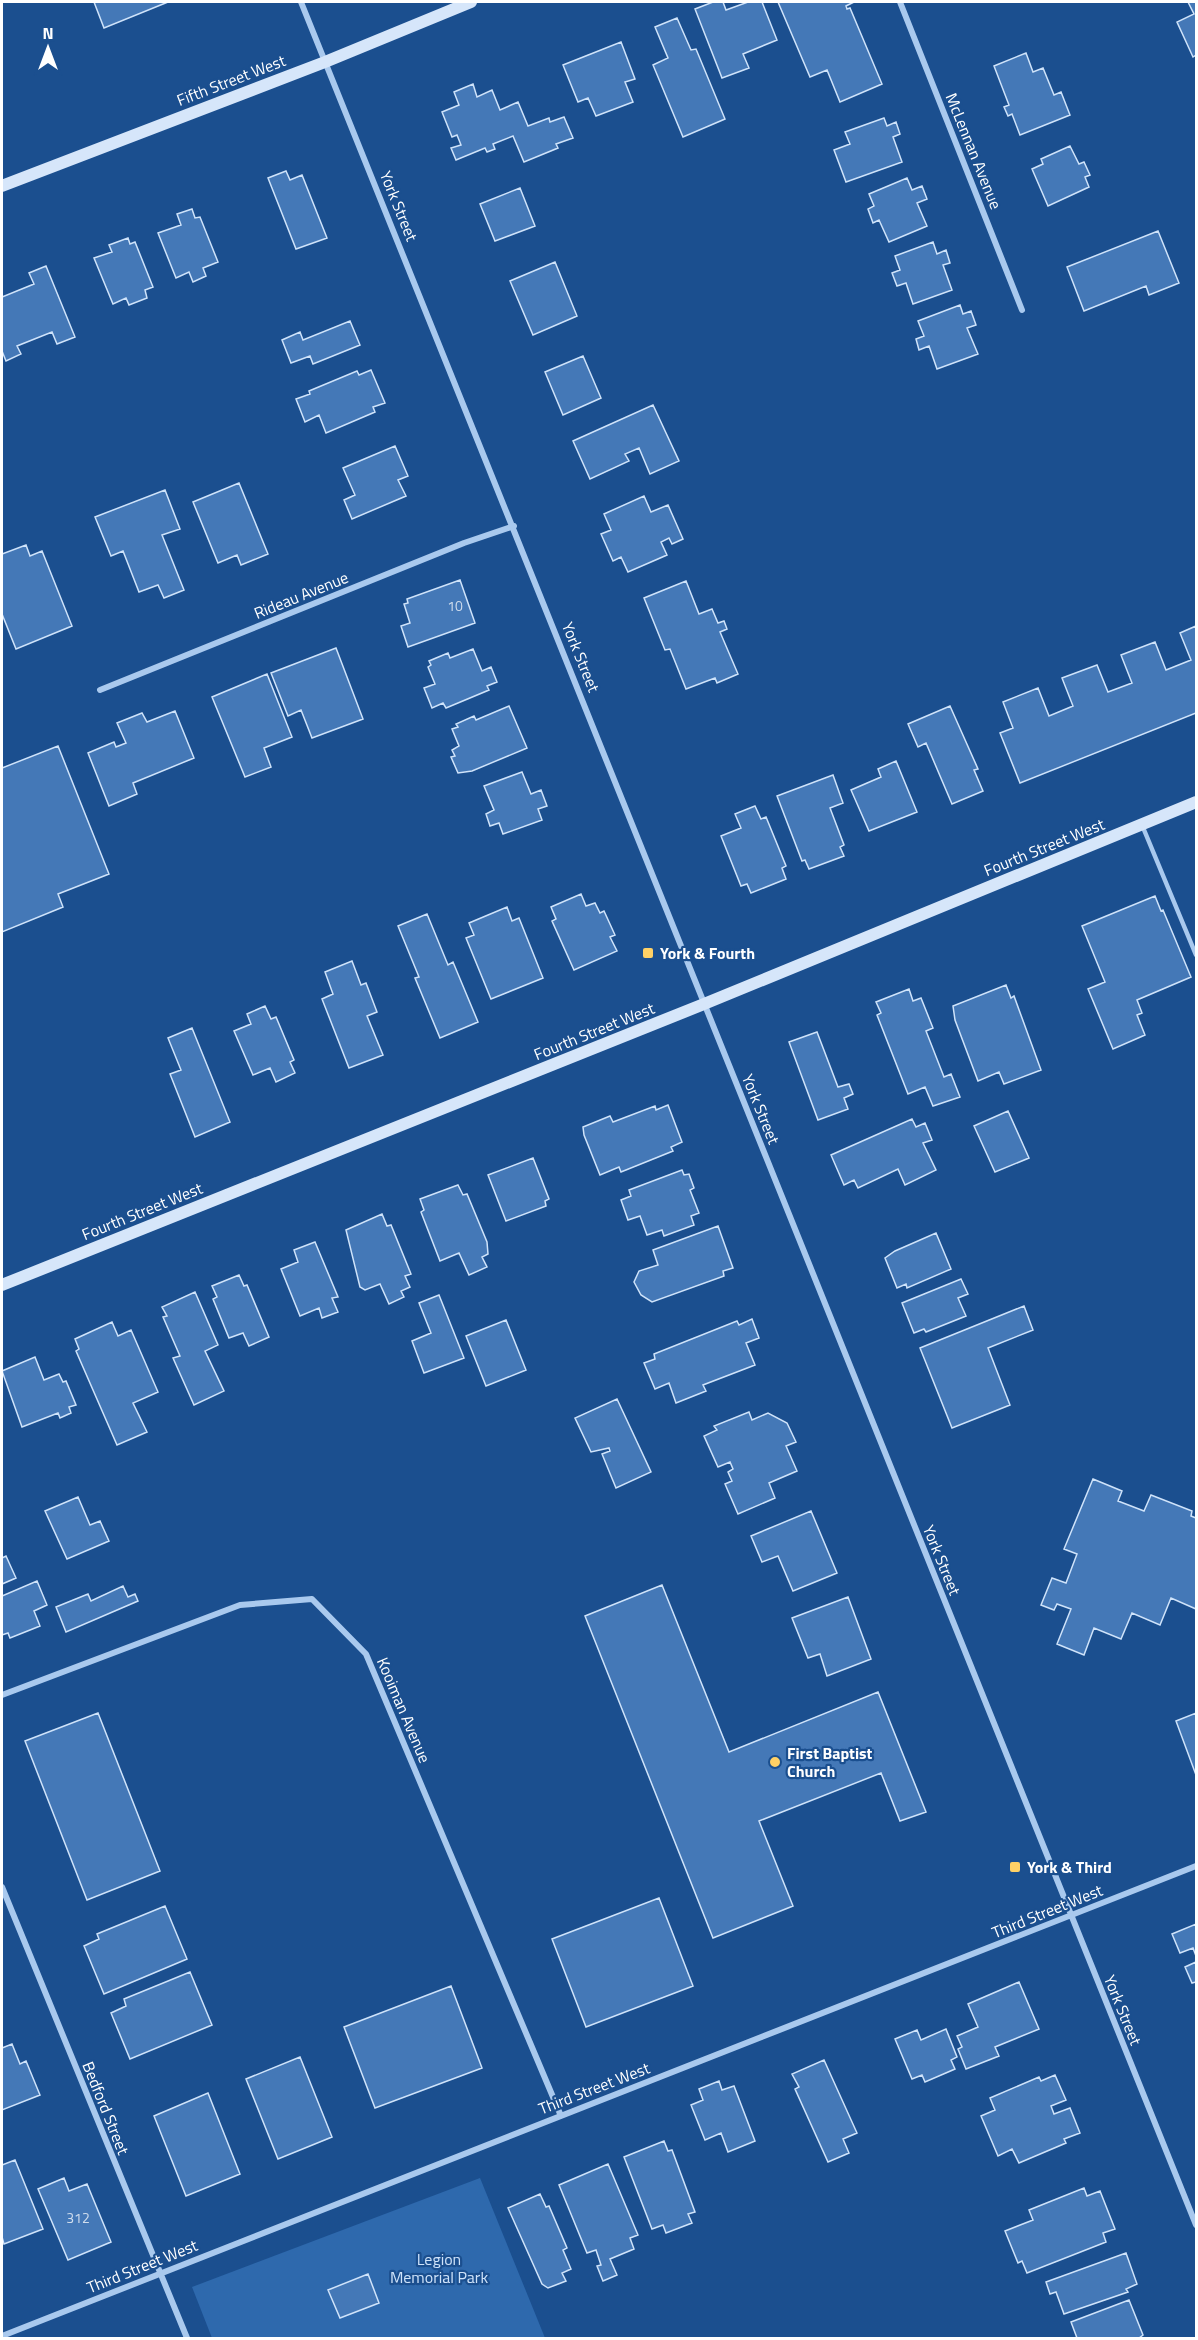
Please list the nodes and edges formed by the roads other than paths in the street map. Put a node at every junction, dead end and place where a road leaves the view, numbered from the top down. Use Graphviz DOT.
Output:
graph roads {
  1 [pos="301,2"];
  2 [pos="471,2"];
  3 [pos="900,2"];
  4 [pos="325,62"];
  5 [pos="2,186"];
  6 [pos="1022,310"];
  7 [pos="514,526"];
  8 [pos="100,690"];
  9 [pos="1197,802"];
  10 [pos="1143,825"];
  11 [pos="1197,955"];
  12 [pos="704,1004"];
  13 [pos="2,1284"];
  14 [pos="2,1695"];
  15 [pos="1197,1866"];
  16 [pos="2,1887"];
  17 [pos="1071,1916"];
  18 [pos="561,2116"];
  19 [pos="1197,2225"];
  20 [pos="159,2273"];
  21 [pos="2,2336"];
  22 [pos="187,2338"];
  1 -- 4 [label="street, York Street"];
  2 -- 4 [label="street, Fifth Street West"];
  3 -- 6 [label="street, McLennan Avenue"];
  4 -- 5 [label="street, Fifth Street West"];
  4 -- 7 [label="street, York Street"];
  7 -- 8 [label="street, Rideau Avenue"];
  7 -- 12 [label="street, York Street"];
  9 -- 10 [label="street, Fourth Street West"];
  10 -- 11 [label="lane"];
  10 -- 12 [label="street, Fourth Street West"];
  12 -- 13 [label="street, Fourth Street West"];
  12 -- 17 [label="street, York Street"];
  14 -- 18 [label="street, Kooiman Avenue"];
  15 -- 17 [label="street, Third Street West"];
  16 -- 20 [label="street, Bedford Street"];
  17 -- 18 [label="street, Third Street West"];
  17 -- 19 [label="street, York Street"];
  18 -- 20 [label="street, Third Street West"];
  20 -- 21 [label="street, Third Street West"];
  20 -- 22 [label="street, Bedford Street"];
}
